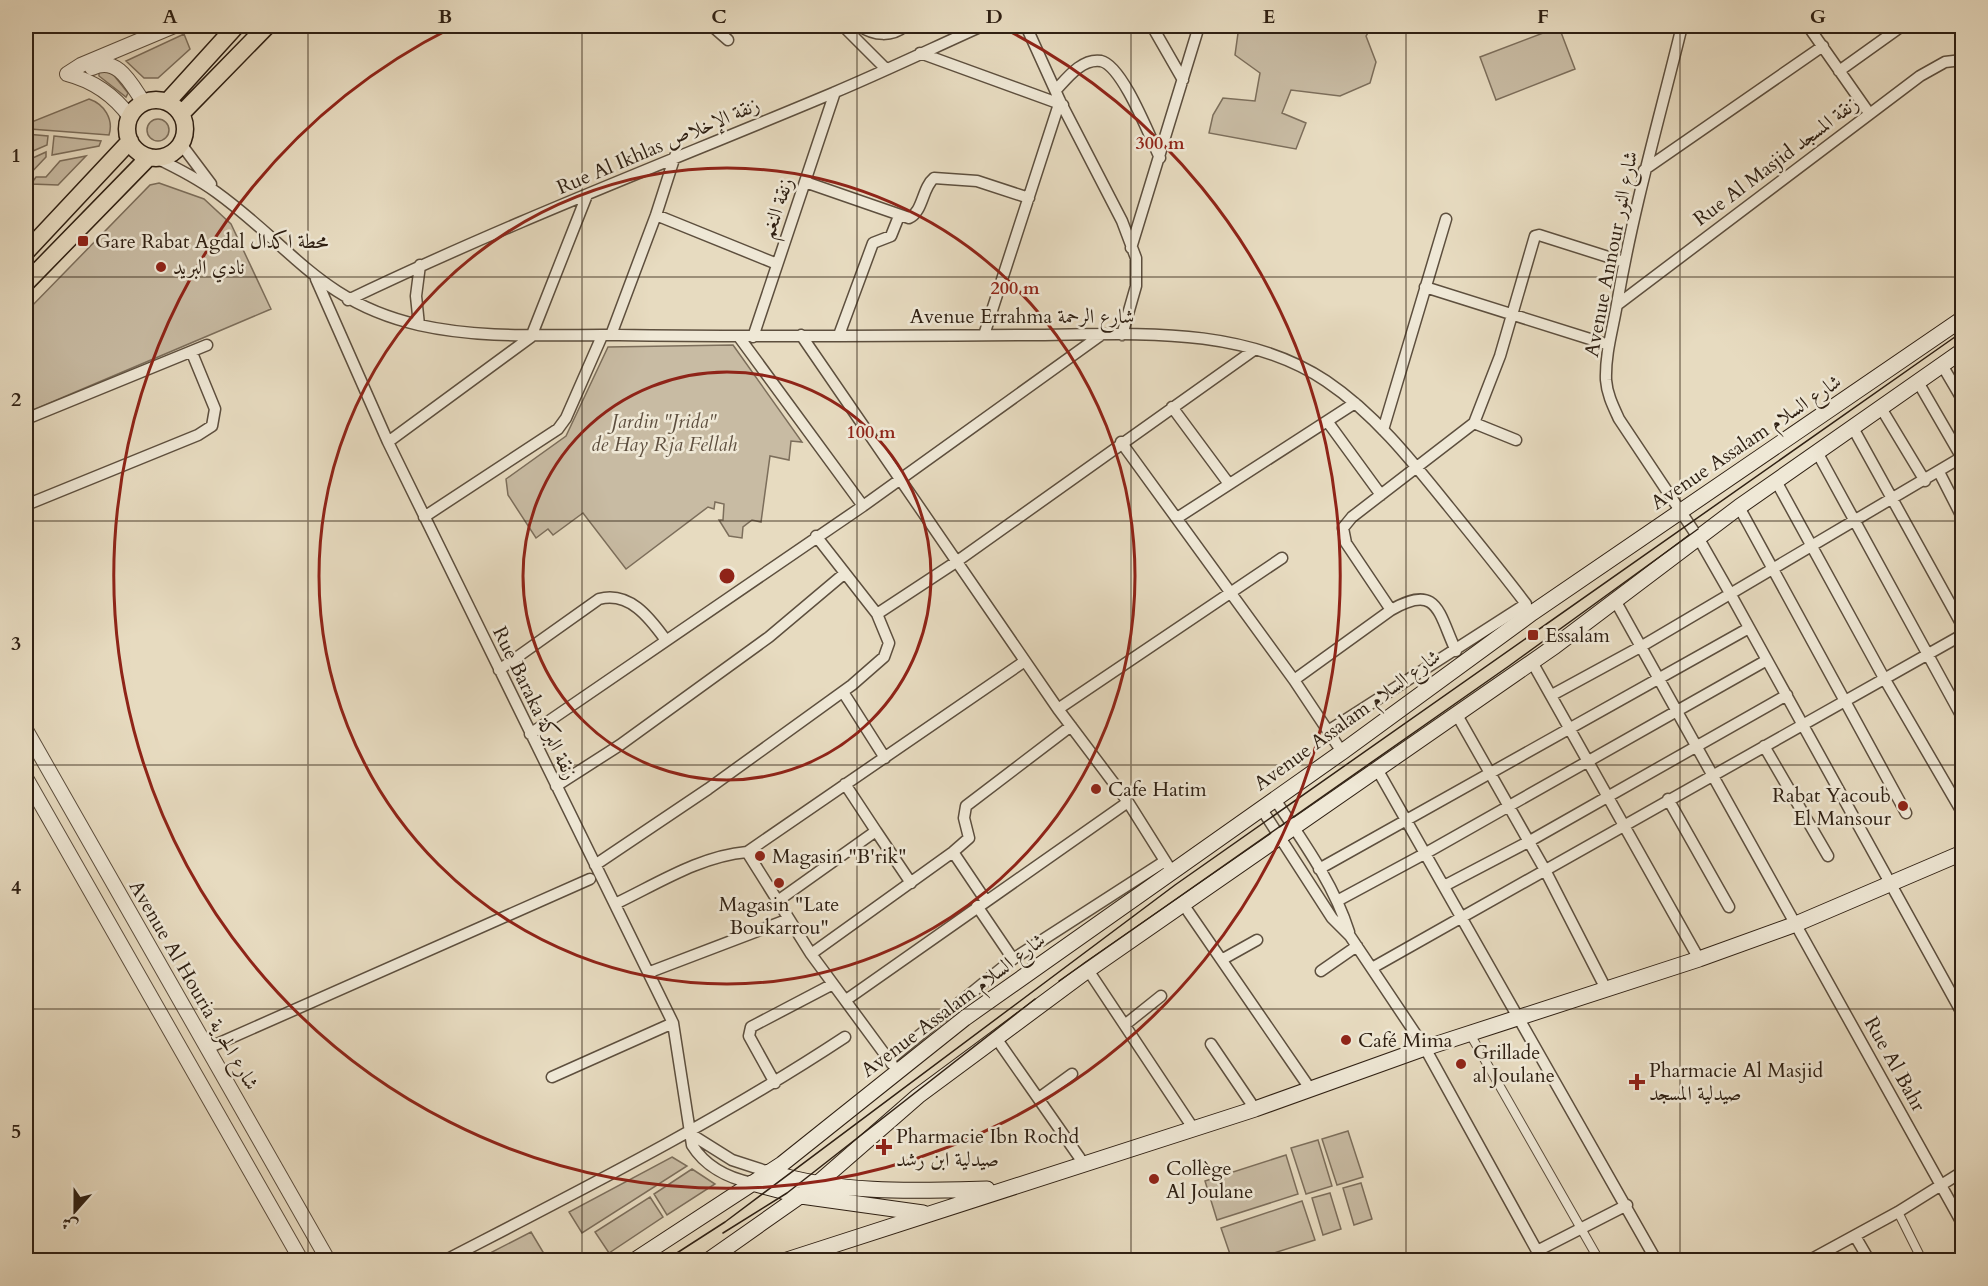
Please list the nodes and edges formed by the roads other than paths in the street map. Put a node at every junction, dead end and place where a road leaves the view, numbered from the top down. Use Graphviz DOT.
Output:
graph roads {
  1 [pos="174,26"];
  2 [pos="236,26"];
  3 [pos="267,26"];
  4 [pos="712,26"];
  5 [pos="843,26"];
  6 [pos="860,26"];
  7 [pos="905,26"];
  8 [pos="982,26"];
  9 [pos="1026,26"];
  10 [pos="1152,26"];
  11 [pos="1199,26"];
  12 [pos="1682,26"];
  13 [pos="1808,26"];
  14 [pos="1902,26"];
  15 [pos="728,40"];
  16 [pos="1823,46"];
  17 [pos="920,53"];
  18 [pos="1962,60"];
  19 [pos="885,68"];
  20 [pos="1839,70"];
  21 [pos="67,74"];
  22 [pos="1183,80"];
  23 [pos="1056,90"];
  24 [pos="835,92"];
  25 [pos="167,102"];
  26 [pos="144,103"];
  27 [pos="1061,105"];
  28 [pos="1869,113"];
  29 [pos="182,114"];
  30 [pos="130,117"];
  31 [pos="130,141"];
  32 [pos="181,144"];
  33 [pos="675,156"];
  34 [pos="153,157"];
  35 [pos="1160,158"];
  36 [pos="1644,170"];
  37 [pos="805,182"];
  38 [pos="219,194"];
  39 [pos="587,195"];
  40 [pos="1029,198"];
  41 [pos="656,215"];
  42 [pos="899,216"];
  43 [pos="1446,219"];
  44 [pos="1131,248"];
  45 [pos="26,252"];
  46 [pos="1624,262"];
  47 [pos="777,264"];
  48 [pos="420,265"];
  49 [pos="315,278"];
  50 [pos="26,283"];
  51 [pos="1425,287"];
  52 [pos="348,300"];
  53 [pos="1617,304"];
  54 [pos="1513,314"];
  55 [pos="1962,319"];
  56 [pos="419,325"];
  57 [pos="801,335"];
  58 [pos="839,335"];
  59 [pos="1101,335"];
  60 [pos="1122,335"];
  61 [pos="607,336"];
  62 [pos="984,336"];
  63 [pos="531,337"];
  64 [pos="753,337"];
  65 [pos="739,338"];
  66 [pos="207,345"];
  67 [pos="1608,345"];
  68 [pos="1254,350"];
  69 [pos="1962,351"];
  70 [pos="192,353"];
  71 [pos="1942,365"];
  72 [pos="1918,382"];
  73 [pos="1962,399"];
  74 [pos="1355,402"];
  75 [pos="1172,406"];
  76 [pos="1881,408"];
  77 [pos="26,419"];
  78 [pos="1327,421"];
  79 [pos="1474,423"];
  80 [pos="1853,428"];
  81 [pos="1383,430"];
  82 [pos="1516,440"];
  83 [pos="388,442"];
  84 [pos="1121,442"];
  85 [pos="1817,452"];
  86 [pos="1962,458"];
  87 [pos="1417,467"];
  88 [pos="1939,472"];
  89 [pos="901,477"];
  90 [pos="1776,481"];
  91 [pos="1925,481"];
  92 [pos="1229,484"];
  93 [pos="1381,495"];
  94 [pos="1893,499"];
  95 [pos="26,505"];
  96 [pos="863,506"];
  97 [pos="1739,507"];
  98 [pos="1680,513"];
  99 [pos="424,517"];
  100 [pos="1962,517"];
  101 [pos="1177,518"];
  102 [pos="1854,523"];
  103 [pos="816,536"];
  104 [pos="1699,539"];
  105 [pos="1813,547"];
  106 [pos="1282,558"];
  107 [pos="956,562"];
  108 [pos="1773,570"];
  109 [pos="845,573"];
  110 [pos="1228,593"];
  111 [pos="1731,594"];
  112 [pos="1616,602"];
  113 [pos="1529,609"];
  114 [pos="1391,610"];
  115 [pos="877,614"];
  116 [pos="1962,625"];
  117 [pos="1749,628"];
  118 [pos="1962,635"];
  119 [pos="665,639"];
  120 [pos="1642,646"];
  121 [pos="1456,651"];
  122 [pos="1926,654"];
  123 [pos="1767,660"];
  124 [pos="1025,662"];
  125 [pos="1532,662"];
  126 [pos="499,670"];
  127 [pos="1660,678"];
  128 [pos="1884,678"];
  129 [pos="1294,680"];
  130 [pos="843,692"];
  131 [pos="1552,695"];
  132 [pos="1787,695"];
  133 [pos="1844,701"];
  134 [pos="1058,710"];
  135 [pos="1678,710"];
  136 [pos="1457,715"];
  137 [pos="1962,717"];
  138 [pos="1803,724"];
  139 [pos="1071,726"];
  140 [pos="1570,728"];
  141 [pos="26,730"];
  142 [pos="1329,731"];
  143 [pos="530,734"];
  144 [pos="1698,745"];
  145 [pos="1764,746"];
  146 [pos="1342,752"];
  147 [pos="885,758"];
  148 [pos="1589,762"];
  149 [pos="1377,770"];
  150 [pos="1714,773"];
  151 [pos="1492,774"];
  152 [pos="26,778"];
  153 [pos="845,784"];
  154 [pos="556,786"];
  155 [pos="1608,796"];
  156 [pos="1274,798"];
  157 [pos="1668,799"];
  158 [pos="1128,802"];
  159 [pos="1508,806"];
  160 [pos="1261,808"];
  161 [pos="1962,812"];
  162 [pos="1906,813"];
  163 [pos="1407,819"];
  164 [pos="1623,824"];
  165 [pos="1293,827"];
  166 [pos="876,831"];
  167 [pos="1279,837"];
  168 [pos="1528,842"];
  169 [pos="747,852"];
  170 [pos="953,852"];
  171 [pos="1962,852"];
  172 [pos="1426,853"];
  173 [pos="1828,856"];
  174 [pos="595,865"];
  175 [pos="1168,866"];
  176 [pos="1319,869"];
  177 [pos="1545,870"];
  178 [pos="590,879"];
  179 [pos="911,882"];
  180 [pos="1890,884"];
  181 [pos="1444,886"];
  182 [pos="779,900"];
  183 [pos="1337,900"];
  184 [pos="615,904"];
  185 [pos="981,904"];
  186 [pos="1183,904"];
  187 [pos="1729,907"];
  188 [pos="789,919"];
  189 [pos="1460,920"];
  190 [pos="1796,924"];
  191 [pos="1350,936"];
  192 [pos="1257,940"];
  193 [pos="1357,946"];
  194 [pos="811,954"];
  195 [pos="1013,959"];
  196 [pos="1223,959"];
  197 [pos="1699,959"];
  198 [pos="1372,968"];
  199 [pos="1088,970"];
  200 [pos="1321,971"];
  201 [pos="650,972"];
  202 [pos="833,984"];
  203 [pos="1606,989"];
  204 [pos="1161,996"];
  205 [pos="846,1000"];
  206 [pos="1962,1013"];
  207 [pos="1518,1017"];
  208 [pos="673,1023"];
  209 [pos="1126,1024"];
  210 [pos="1470,1034"];
  211 [pos="845,1037"];
  212 [pos="996,1038"];
  213 [pos="1211,1044"];
  214 [pos="208,1048"];
  215 [pos="1425,1048"];
  216 [pos="893,1066"];
  217 [pos="1072,1074"];
  218 [pos="552,1077"];
  219 [pos="775,1083"];
  220 [pos="1311,1090"];
  221 [pos="1039,1098"];
  222 [pos="1254,1109"];
  223 [pos="1193,1128"];
  224 [pos="689,1133"];
  225 [pos="1084,1164"];
  226 [pos="769,1172"];
  227 [pos="1962,1172"];
  228 [pos="752,1184"];
  229 [pos="817,1184"];
  230 [pos="1941,1184"];
  231 [pos="1005,1189"];
  232 [pos="801,1196"];
  233 [pos="1627,1205"];
  234 [pos="1898,1212"];
  235 [pos="928,1214"];
  236 [pos="1962,1223"];
  237 [pos="1582,1229"];
  238 [pos="1856,1236"];
  239 [pos="1539,1256"];
  240 [pos="1815,1259"];
  241 [pos="301,1260"];
  242 [pos="328,1260"];
  243 [pos="446,1260"];
  244 [pos="635,1260"];
  245 [pos="709,1260"];
  246 [pos="788,1260"];
  247 [pos="1599,1260"];
  248 [pos="1656,1260"];
  249 [pos="1869,1260"];
  250 [pos="1923,1260"];
  1 -- 21 [label="street"];
  2 -- 25 [label="main road"];
  3 -- 29 [label="main road"];
  4 -- 15 [label="street"];
  5 -- 19 [label="street"];
  6 -- 7 [label="street"];
  8 -- 17 [label="street, Rue Al Ikhlas زنقة الإخلاص"];
  9 -- 23 [label="street"];
  10 -- 22 [label="street"];
  11 -- 22 [label="street"];
  12 -- 36 [label="street, Avenue Annour شارع النور"];
  13 -- 16 [label="street"];
  14 -- 20 [label="street"];
  16 -- 20 [label="street"];
  16 -- 36 [label="street"];
  17 -- 19 [label="street, Rue Al Ikhlas زنقة الإخلاص"];
  17 -- 27 [label="street"];
  18 -- 28 [label="street, Rue Al Masjid زنقة المسجد"];
  19 -- 24 [label="street, Rue Al Ikhlas زنقة الإخلاص"];
  20 -- 28 [label="street"];
  21 -- 26 [label="street"];
  21 -- 30 [label="street"];
  22 -- 35 [label="street"];
  23 -- 27 [label="street"];
  23 -- 35 [label="street"];
  24 -- 33 [label="street, Rue Al Ikhlas زنقة الإخلاص"];
  24 -- 37 [label="street, زنقة النغم"];
  25 -- 26 [label="main road"];
  25 -- 29 [label="main road"];
  26 -- 30 [label="main road"];
  27 -- 40 [label="street"];
  27 -- 44 [label="street"];
  28 -- 53 [label="street, Rue Al Masjid زنقة المسجد"];
  29 -- 32 [label="main road"];
  30 -- 31 [label="main road"];
  31 -- 34 [label="main road"];
  31 -- 45 [label="main road"];
  32 -- 34 [label="main road"];
  32 -- 38 [label="street, Avenue Errahma شارع الرحمة"];
  33 -- 39 [label="street, Rue Al Ikhlas زنقة الإخلاص"];
  33 -- 41 [label="street"];
  34 -- 38 [label="street, Avenue Errahma شارع الرحمة"];
  34 -- 50 [label="main road"];
  35 -- 44 [label="street"];
  36 -- 46 [label="street, Avenue Annour شارع النور"];
  37 -- 42 [label="street"];
  37 -- 47 [label="street, زنقة النغم"];
  38 -- 49 [label="street, Avenue Errahma شارع الرحمة"];
  39 -- 48 [label="street, Rue Al Ikhlas زنقة الإخلاص"];
  39 -- 63 [label="street"];
  40 -- 42 [label="street"];
  40 -- 62 [label="street"];
  41 -- 47 [label="street"];
  41 -- 61 [label="street"];
  42 -- 58 [label="street"];
  43 -- 51 [label="street"];
  44 -- 60 [label="street"];
  46 -- 53 [label="street, Avenue Annour شارع النور"];
  46 -- 54 [label="street"];
  47 -- 64 [label="street, زنقة النغم"];
  48 -- 52 [label="street, Rue Al Ikhlas زنقة الإخلاص"];
  48 -- 56 [label="street"];
  49 -- 52 [label="street, Avenue Errahma شارع الرحمة"];
  49 -- 83 [label="street, Rue Baraka زنقة البركة"];
  51 -- 54 [label="street"];
  51 -- 81 [label="street"];
  52 -- 56 [label="street, Avenue Errahma شارع الرحمة"];
  53 -- 67 [label="street, Avenue Annour شارع النور"];
  54 -- 67 [label="street"];
  54 -- 79 [label="street"];
  55 -- 98 [label="main road, Avenue Assalam شارع السلام"];
  56 -- 63 [label="street, Avenue Errahma شارع الرحمة"];
  57 -- 58 [label="street, Avenue Errahma شارع الرحمة"];
  57 -- 64 [label="street, Avenue Errahma شارع الرحمة"];
  57 -- 89 [label="street"];
  58 -- 62 [label="street, Avenue Errahma شارع الرحمة"];
  59 -- 60 [label="street, Avenue Errahma شارع الرحمة"];
  59 -- 62 [label="street, Avenue Errahma شارع الرحمة"];
  59 -- 89 [label="street"];
  60 -- 68 [label="street, Avenue Errahma شارع الرحمة"];
  61 -- 63 [label="street, Avenue Errahma شارع الرحمة"];
  61 -- 65 [label="street, Avenue Errahma شارع الرحمة"];
  61 -- 99 [label="street"];
  63 -- 83 [label="street"];
  64 -- 65 [label="street, Avenue Errahma شارع الرحمة"];
  65 -- 96 [label="street"];
  66 -- 70 [label="street"];
  67 -- 98 [label="street, Avenue Annour شارع النور"];
  68 -- 74 [label="street, Avenue Errahma شارع الرحمة"];
  68 -- 75 [label="street"];
  69 -- 71 [label="main road"];
  70 -- 77 [label="street"];
  70 -- 95 [label="street"];
  71 -- 72 [label="main road"];
  71 -- 73 [label="street"];
  72 -- 76 [label="main road"];
  72 -- 86 [label="street"];
  74 -- 78 [label="street"];
  74 -- 81 [label="street, Avenue Errahma شارع الرحمة"];
  75 -- 84 [label="street"];
  75 -- 92 [label="street"];
  76 -- 80 [label="main road"];
  76 -- 91 [label="street"];
  78 -- 92 [label="street"];
  78 -- 93 [label="street"];
  79 -- 82 [label="street"];
  79 -- 87 [label="street"];
  80 -- 85 [label="main road"];
  80 -- 94 [label="street"];
  81 -- 87 [label="street, Avenue Errahma شارع الرحمة"];
  83 -- 99 [label="street, Rue Baraka زنقة البركة"];
  84 -- 101 [label="street"];
  84 -- 107 [label="street"];
  85 -- 90 [label="main road"];
  85 -- 102 [label="street"];
  86 -- 88 [label="street"];
  87 -- 93 [label="street"];
  87 -- 113 [label="street, Avenue Errahma شارع الرحمة"];
  88 -- 91 [label="street"];
  88 -- 100 [label="street"];
  89 -- 96 [label="street"];
  89 -- 107 [label="street"];
  90 -- 97 [label="main road"];
  90 -- 105 [label="street"];
  91 -- 94 [label="street"];
  92 -- 101 [label="street"];
  93 -- 114 [label="street"];
  94 -- 102 [label="street"];
  94 -- 116 [label="street"];
  96 -- 103 [label="street"];
  97 -- 104 [label="main road"];
  97 -- 108 [label="street"];
  98 -- 104 [label="street, Avenue Annour شارع النور"];
  98 -- 113 [label="main road, Avenue Assalam شارع السلام"];
  99 -- 126 [label="street, Rue Baraka زنقة البركة"];
  101 -- 110 [label="street"];
  102 -- 105 [label="street"];
  102 -- 122 [label="street"];
  103 -- 109 [label="street"];
  103 -- 119 [label="street"];
  104 -- 111 [label="street, Avenue Annour شارع النور"];
  104 -- 112 [label="main road"];
  105 -- 108 [label="street"];
  105 -- 128 [label="street"];
  106 -- 110 [label="street"];
  107 -- 115 [label="street"];
  107 -- 124 [label="street"];
  108 -- 111 [label="street"];
  108 -- 133 [label="street"];
  109 -- 115 [label="street"];
  109 -- 154 [label="street"];
  110 -- 129 [label="street"];
  110 -- 134 [label="street"];
  111 -- 117 [label="street, Avenue Annour شارع النور"];
  111 -- 120 [label="street"];
  112 -- 120 [label="street, Rue Al Bahr"];
  112 -- 125 [label="main road"];
  113 -- 121 [label="street"];
  113 -- 146 [label="main road, Avenue Assalam شارع السلام"];
  114 -- 121 [label="street"];
  114 -- 129 [label="street"];
  115 -- 130 [label="street"];
  117 -- 123 [label="street, Avenue Annour شارع النور"];
  117 -- 127 [label="street"];
  118 -- 122 [label="street"];
  119 -- 126 [label="street"];
  119 -- 143 [label="street"];
  120 -- 127 [label="street, Rue Al Bahr"];
  120 -- 131 [label="street"];
  121 -- 142 [label="street"];
  122 -- 128 [label="street"];
  122 -- 137 [label="street"];
  123 -- 132 [label="street, Avenue Annour شارع النور"];
  123 -- 135 [label="street"];
  124 -- 134 [label="street"];
  124 -- 147 [label="street"];
  125 -- 131 [label="street"];
  125 -- 136 [label="main road"];
  126 -- 143 [label="street, Rue Baraka زنقة البركة"];
  127 -- 135 [label="street, Rue Al Bahr"];
  127 -- 140 [label="street"];
  128 -- 133 [label="street"];
  128 -- 161 [label="street"];
  129 -- 142 [label="street"];
  130 -- 147 [label="street"];
  130 -- 174 [label="street"];
  131 -- 140 [label="street"];
  132 -- 138 [label="street, Avenue Annour شارع النور"];
  132 -- 144 [label="street"];
  133 -- 138 [label="street"];
  133 -- 162 [label="street"];
  134 -- 139 [label="street"];
  135 -- 144 [label="street, Rue Al Bahr"];
  135 -- 148 [label="street"];
  136 -- 149 [label="main road"];
  136 -- 151 [label="street"];
  138 -- 145 [label="street"];
  138 -- 180 [label="street, Avenue Annour شارع النور"];
  139 -- 158 [label="street"];
  139 -- 170 [label="street"];
  140 -- 148 [label="street"];
  140 -- 151 [label="street"];
  141 -- 214 [label="street, Avenue Al Houria شارع الحرية"];
  142 -- 146 [label="street"];
  143 -- 154 [label="street, Rue Baraka زنقة البركة"];
  144 -- 150 [label="street, Rue Al Bahr"];
  144 -- 155 [label="street"];
  145 -- 150 [label="street"];
  145 -- 173 [label="street"];
  146 -- 156 [label="main road, Avenue Assalam شارع السلام"];
  147 -- 153 [label="street"];
  148 -- 155 [label="street"];
  148 -- 159 [label="street"];
  149 -- 163 [label="street"];
  149 -- 165 [label="main road"];
  150 -- 157 [label="street"];
  150 -- 190 [label="street, Rue Al Bahr"];
  151 -- 159 [label="street"];
  151 -- 163 [label="street"];
  152 -- 241 [label="street"];
  153 -- 166 [label="street"];
  153 -- 169 [label="street"];
  154 -- 174 [label="street, Rue Baraka زنقة البركة"];
  155 -- 164 [label="street"];
  155 -- 168 [label="street"];
  156 -- 160 [label="main road, Avenue Assalam شارع السلام"];
  156 -- 165 [label="street"];
  157 -- 164 [label="street"];
  157 -- 187 [label="street"];
  158 -- 175 [label="street"];
  158 -- 185 [label="street"];
  159 -- 168 [label="street"];
  159 -- 172 [label="street"];
  160 -- 167 [label="street"];
  160 -- 175 [label="main road, Avenue Assalam شارع السلام"];
  163 -- 172 [label="street"];
  163 -- 176 [label="street"];
  164 -- 177 [label="street"];
  164 -- 197 [label="street"];
  165 -- 167 [label="main road"];
  165 -- 176 [label="street"];
  166 -- 179 [label="street"];
  166 -- 182 [label="street"];
  167 -- 186 [label="main road"];
  167 -- 191 [label="street"];
  168 -- 177 [label="street"];
  168 -- 181 [label="street"];
  169 -- 182 [label="street"];
  169 -- 184 [label="street"];
  170 -- 179 [label="street"];
  170 -- 185 [label="street"];
  171 -- 180 [label="main road"];
  172 -- 181 [label="street"];
  172 -- 183 [label="street"];
  174 -- 184 [label="street, Rue Baraka زنقة البركة"];
  175 -- 195 [label="street"];
  175 -- 216 [label="main road, Avenue Assalam شارع السلام"];
  176 -- 183 [label="street"];
  177 -- 189 [label="street"];
  177 -- 203 [label="street"];
  178 -- 214 [label="street"];
  179 -- 194 [label="street"];
  180 -- 190 [label="main road"];
  180 -- 206 [label="street, Avenue Annour شارع النور"];
  181 -- 189 [label="street"];
  182 -- 188 [label="street"];
  183 -- 191 [label="street"];
  184 -- 201 [label="street, Rue Baraka زنقة البركة"];
  185 -- 195 [label="street"];
  185 -- 205 [label="street"];
  186 -- 196 [label="street"];
  186 -- 199 [label="main road"];
  188 -- 194 [label="street"];
  188 -- 201 [label="street"];
  189 -- 198 [label="street"];
  189 -- 207 [label="street"];
  190 -- 197 [label="main road"];
  190 -- 230 [label="street, Rue Al Bahr"];
  191 -- 193 [label="street"];
  192 -- 196 [label="street"];
  193 -- 198 [label="street"];
  193 -- 200 [label="street"];
  194 -- 202 [label="street"];
  195 -- 216 [label="street"];
  196 -- 220 [label="street"];
  197 -- 203 [label="main road"];
  198 -- 215 [label="street"];
  199 -- 209 [label="street"];
  199 -- 212 [label="main road"];
  201 -- 208 [label="street, Rue Baraka زنقة البركة"];
  202 -- 205 [label="street"];
  202 -- 219 [label="street"];
  203 -- 207 [label="main road"];
  204 -- 209 [label="street"];
  205 -- 216 [label="street"];
  207 -- 210 [label="main road"];
  207 -- 233 [label="street"];
  208 -- 218 [label="street"];
  208 -- 224 [label="street, Rue Baraka زنقة البركة"];
  209 -- 223 [label="street"];
  210 -- 215 [label="main road"];
  210 -- 237 [label="street"];
  211 -- 219 [label="street"];
  212 -- 221 [label="street"];
  212 -- 229 [label="main road"];
  213 -- 222 [label="street"];
  214 -- 242 [label="street, Avenue Al Houria شارع الحرية"];
  215 -- 220 [label="main road"];
  215 -- 239 [label="street"];
  216 -- 226 [label="main road, Avenue Assalam شارع السلام"];
  217 -- 221 [label="street"];
  219 -- 224 [label="street"];
  220 -- 222 [label="main road"];
  221 -- 225 [label="street"];
  222 -- 223 [label="main road"];
  223 -- 225 [label="main road"];
  224 -- 226 [label="street"];
  224 -- 228 [label="street, Rue Baraka زنقة البركة"];
  224 -- 243 [label="street"];
  225 -- 231 [label="main road"];
  226 -- 228 [label="main road, Avenue Assalam شارع السلام"];
  226 -- 229 [label="main road"];
  227 -- 230 [label="street"];
  228 -- 232 [label="main road"];
  228 -- 244 [label="main road, Avenue Assalam شارع السلام"];
  229 -- 231 [label="main road"];
  229 -- 232 [label="main road"];
  230 -- 234 [label="street"];
  230 -- 236 [label="street, Rue Al Bahr"];
  231 -- 235 [label="main road"];
  232 -- 235 [label="main road"];
  232 -- 245 [label="main road"];
  233 -- 237 [label="street"];
  233 -- 248 [label="street"];
  234 -- 238 [label="street"];
  234 -- 250 [label="street"];
  235 -- 246 [label="main road"];
  237 -- 239 [label="street"];
  237 -- 247 [label="street"];
  238 -- 240 [label="street"];
  238 -- 249 [label="street"];
}
